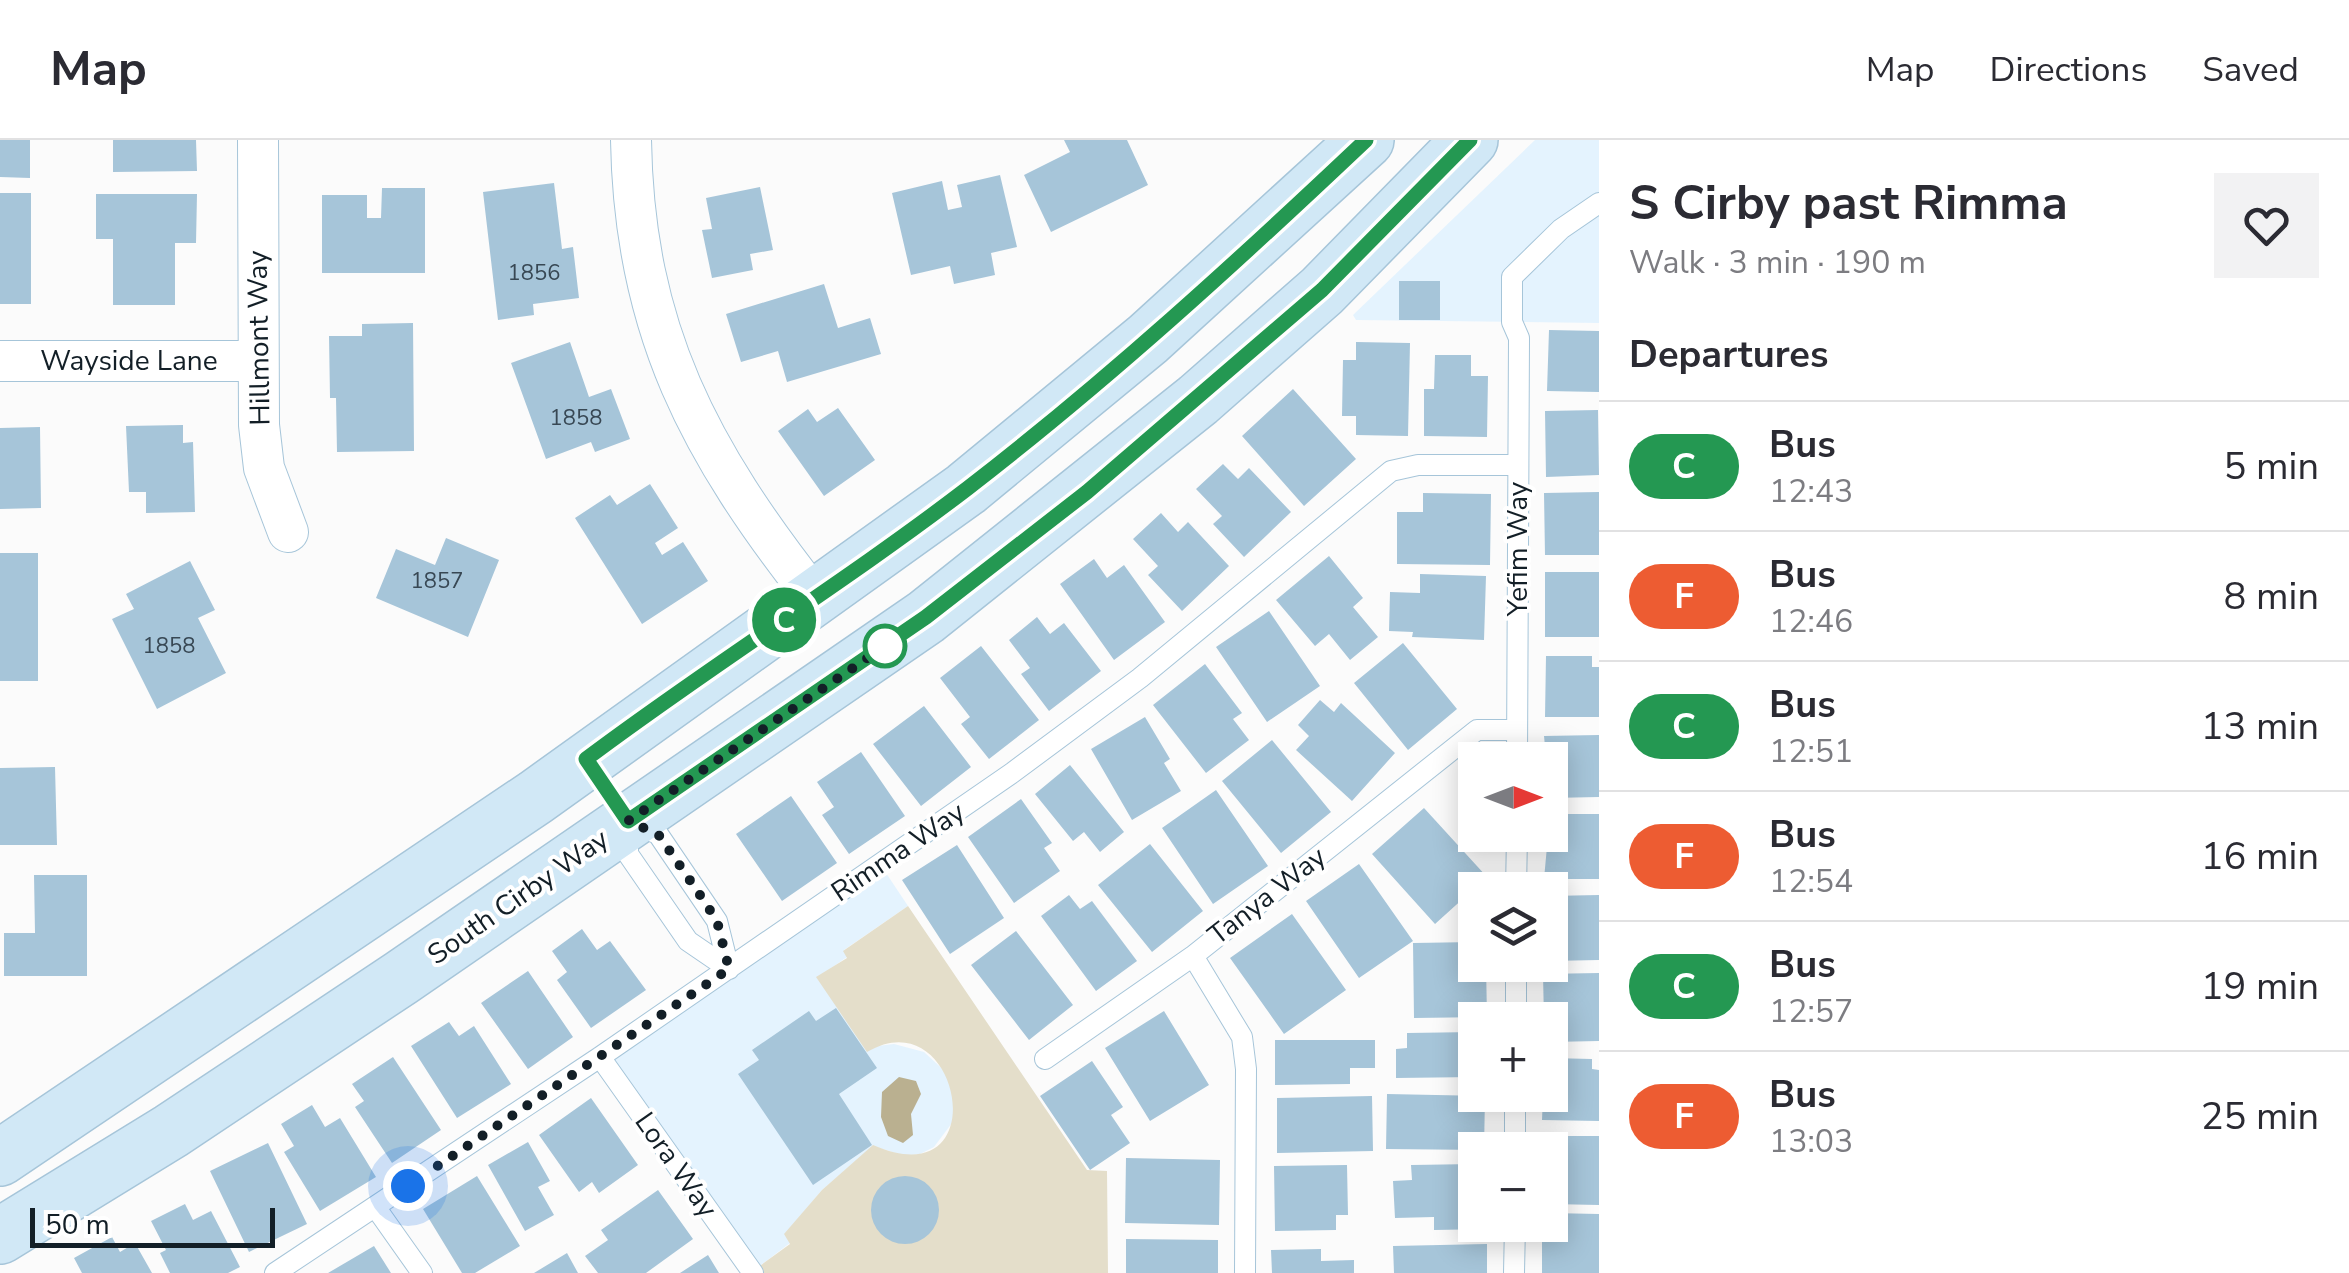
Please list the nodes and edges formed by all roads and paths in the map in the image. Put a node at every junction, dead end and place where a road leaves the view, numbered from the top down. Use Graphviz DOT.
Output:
graph roads {
  1 [pos="258,140"];
  2 [pos="631,140"];
  3 [pos="1366,140"];
  4 [pos="1470,140"];
  5 [pos="1599,203"];
  6 [pos="0,360"];
  7 [pos="258,360"];
  8 [pos="1518,465"];
  9 [pos="288,532"];
  10 [pos="815,598"];
  11 [pos="1517,730"];
  12 [pos="1517,742"];
  13 [pos="586,759"];
  14 [pos="628,821"];
  15 [pos="1192,956"];
  16 [pos="729,969"];
  17 [pos="600,1057"];
  18 [pos="1045,1059"];
  19 [pos="0,1158"];
  20 [pos="376,1208"];
  21 [pos="0,1236"];
  22 [pos="1515,1242"];
  23 [pos="275,1273"];
  24 [pos="422,1273"];
  25 [pos="753,1273"];
  26 [pos="1245,1273"];
  27 [pos="1514,1273"];
  1 -- 7 [label="street, Hillmont Way"];
  2 -- 10 [label="street"];
  3 -- 10 [label="main road"];
  4 -- 14 [label="main road, South Cirby Way"];
  5 -- 8 [label="lane, Yefim Way"];
  6 -- 7 [label="street, Wayside Lane"];
  7 -- 9 [label="street, Hillmont Way"];
  8 -- 11 [label="lane, Yefim Way"];
  8 -- 16 [label="lane, Rimma Way"];
  10 -- 13 [label="main road"];
  11 -- 12 [label="lane, Yefim Way"];
  11 -- 15 [label="lane, Tanya Way"];
  13 -- 14 [label="main road"];
  13 -- 19 [label="main road"];
  14 -- 16 [label="lane"];
  14 -- 16 [label="lane"];
  14 -- 21 [label="main road, South Cirby Way"];
  15 -- 18 [label="lane"];
  15 -- 26 [label="lane, Tanya Way"];
  16 -- 17 [label="lane, Rimma Way"];
  17 -- 20 [label="lane, Rimma Way"];
  17 -- 25 [label="lane, Lora Way"];
  20 -- 23 [label="lane, Rimma Way"];
  20 -- 24 [label="lane"];
  22 -- 27 [label="lane"];
}
